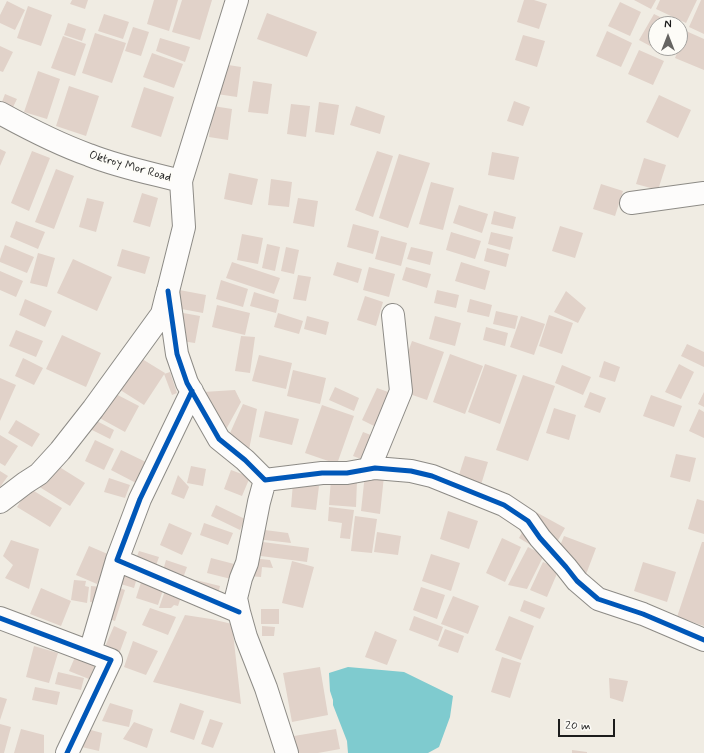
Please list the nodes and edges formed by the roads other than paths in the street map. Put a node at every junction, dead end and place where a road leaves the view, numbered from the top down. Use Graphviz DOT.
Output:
graph roads {
  1 [pos="237,0"];
  2 [pos="0,114"];
  3 [pos="181,181"];
  4 [pos="704,193"];
  5 [pos="631,203"];
  6 [pos="168,291"];
  7 [pos="393,315"];
  8 [pos="192,391"];
  9 [pos="369,469"];
  10 [pos="265,480"];
  11 [pos="0,502"];
  12 [pos="117,560"];
  13 [pos="239,612"];
  14 [pos="0,618"];
  15 [pos="704,640"];
  16 [pos="90,652"];
  17 [pos="67,753"];
  18 [pos="287,753"];
  1 -- 3 [label="street"];
  2 -- 3 [label="street, Oktroy Mor Road"];
  3 -- 6 [label="street, Oktroy Mor Road"];
  4 -- 5 [label="street"];
  6 -- 8 [label="street"];
  6 -- 11 [label="street, Oktroy Mor Road"];
  7 -- 9 [label="street"];
  8 -- 10 [label="street"];
  8 -- 12 [label="street"];
  9 -- 10 [label="street"];
  9 -- 15 [label="street"];
  10 -- 13 [label="street"];
  12 -- 13 [label="street"];
  12 -- 16 [label="street"];
  13 -- 18 [label="street"];
  14 -- 16 [label="street"];
  16 -- 17 [label="street"];
}
